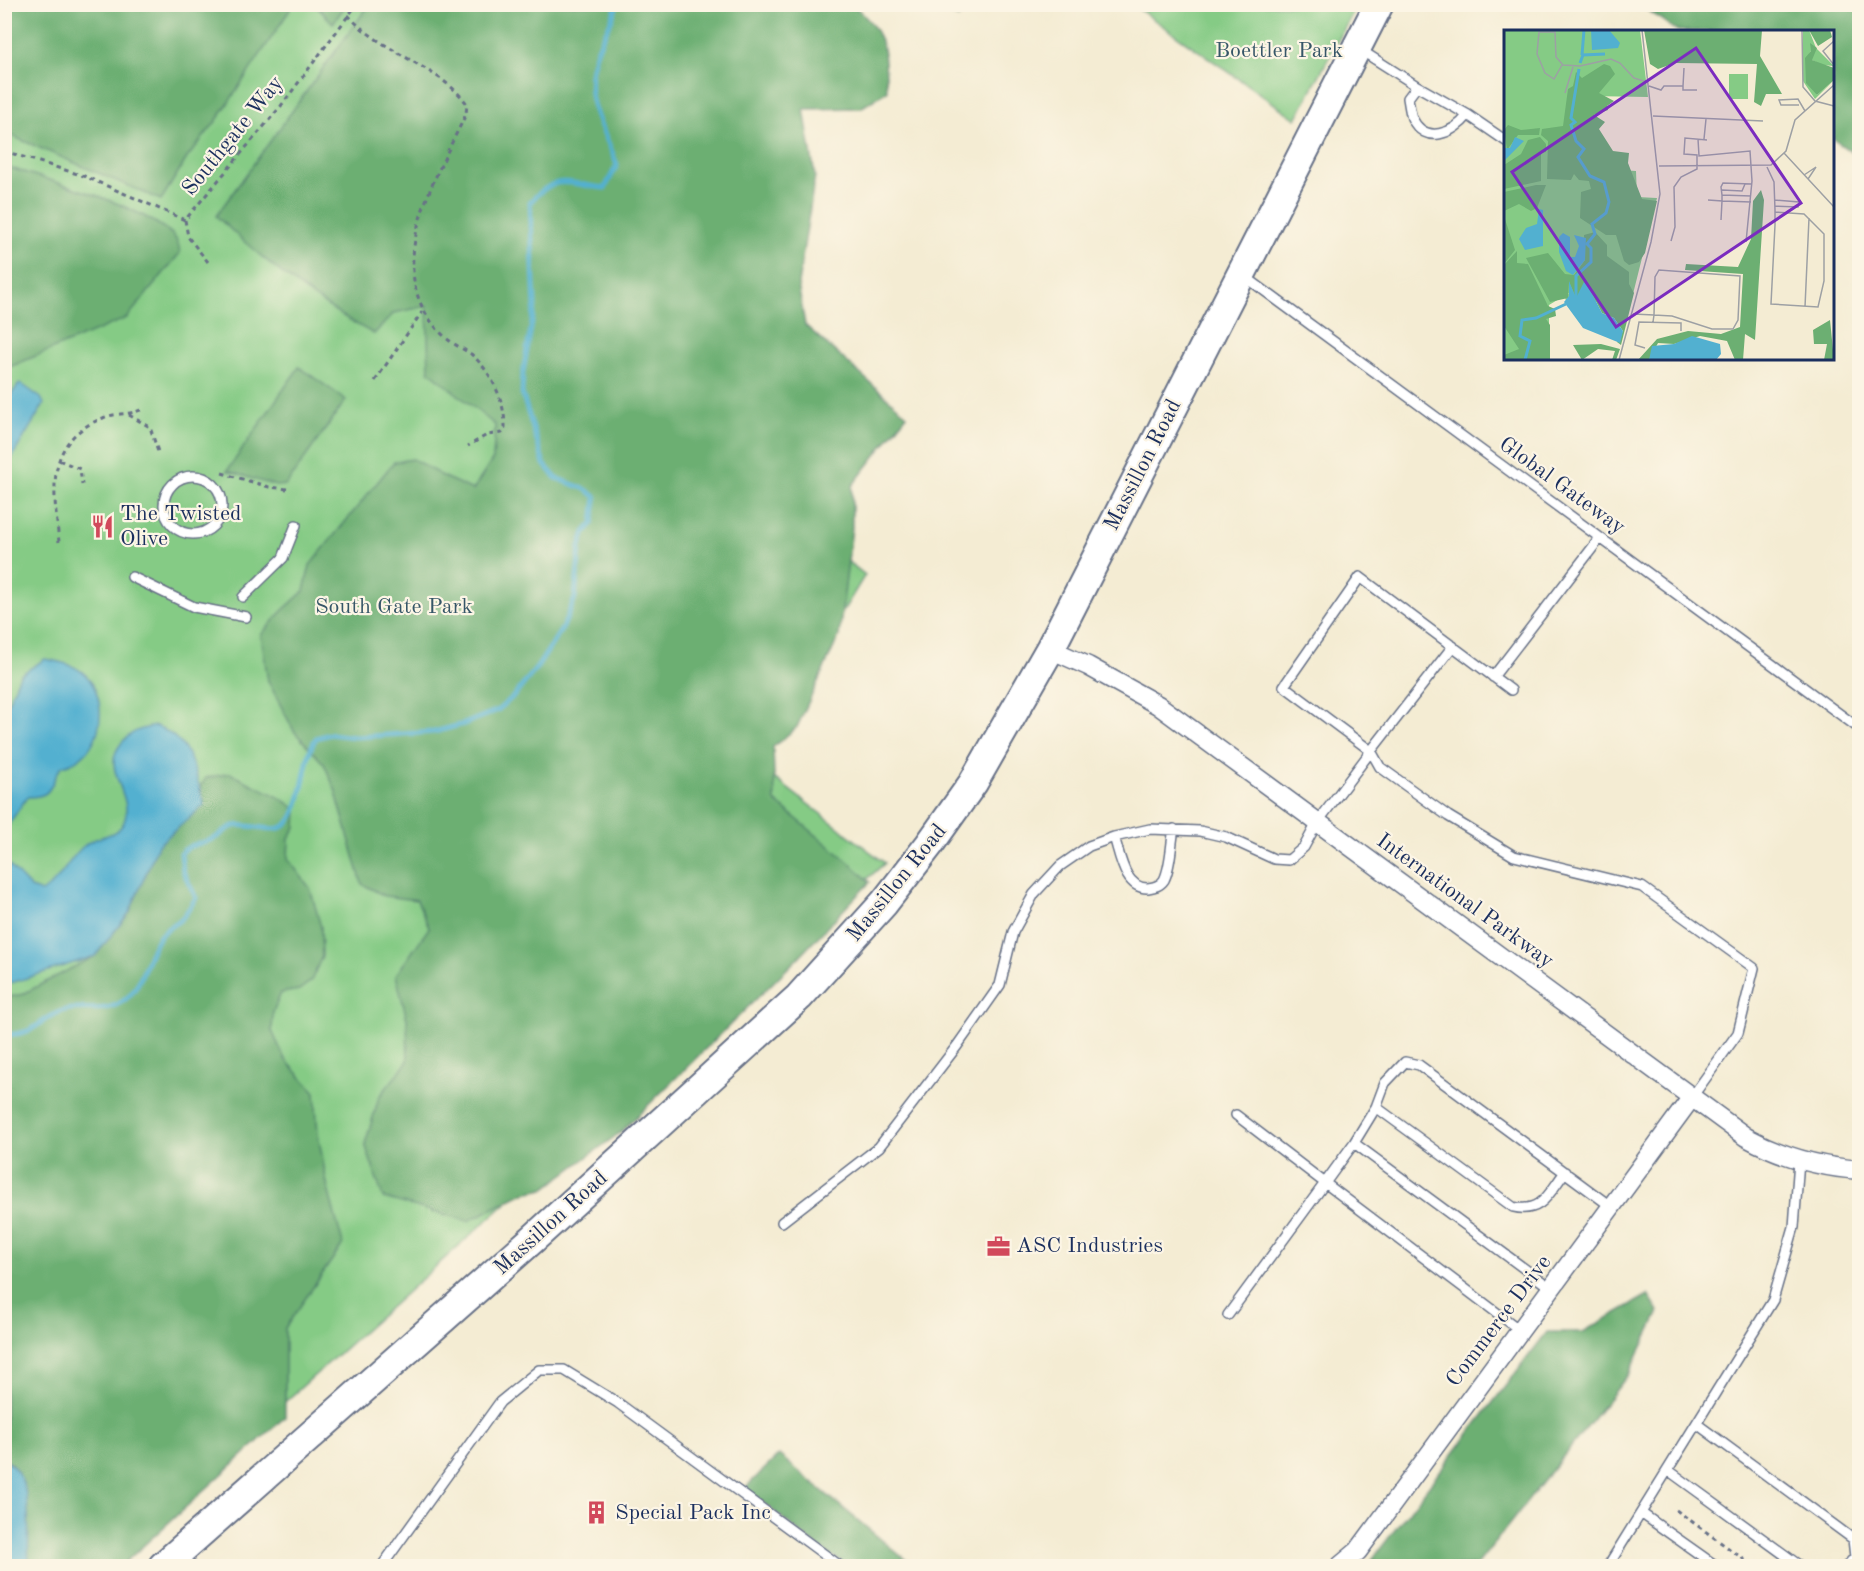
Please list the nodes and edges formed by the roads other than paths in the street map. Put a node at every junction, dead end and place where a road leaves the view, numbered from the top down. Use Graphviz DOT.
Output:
graph roads {
  1 [pos="1372,8"];
  2 [pos="1357,48"];
  3 [pos="1417,86"];
  4 [pos="1468,115"];
  5 [pos="1504,140"];
  6 [pos="1241,274"];
  7 [pos="296,525"];
  8 [pos="194,534"];
  9 [pos="1600,538"];
  10 [pos="132,578"];
  11 [pos="243,597"];
  12 [pos="246,617"];
  13 [pos="1453,646"];
  14 [pos="1050,649"];
  15 [pos="1493,677"];
  16 [pos="1511,690"];
  17 [pos="1860,729"];
  18 [pos="1371,751"];
  19 [pos="1317,823"];
  20 [pos="1174,829"];
  21 [pos="1114,837"];
  22 [pos="1692,1098"];
  23 [pos="1376,1107"];
  24 [pos="1236,1115"];
  25 [pos="1354,1143"];
  26 [pos="1799,1160"];
  27 [pos="1860,1170"];
  28 [pos="1565,1172"];
  29 [pos="1325,1183"];
  30 [pos="1612,1208"];
  31 [pos="782,1222"];
  32 [pos="1552,1290"];
  33 [pos="1228,1315"];
  34 [pos="1521,1331"];
  35 [pos="1697,1424"];
  36 [pos="1668,1470"];
  37 [pos="1641,1513"];
  38 [pos="177,1563"];
  39 [pos="382,1566"];
  40 [pos="840,1566"];
  41 [pos="1340,1566"];
  42 [pos="1608,1566"];
  43 [pos="1716,1566"];
  44 [pos="1800,1566"];
  45 [pos="1847,1566"];
  1 -- 2 [label="main road, Massillon Road"];
  2 -- 3 [label="lane"];
  2 -- 6 [label="main road, Massillon Road"];
  3 -- 4 [label="lane"];
  3 -- 4 [label="lane"];
  4 -- 5 [label="lane"];
  6 -- 9 [label="lane, Global Gateway"];
  6 -- 14 [label="main road, Massillon Road"];
  7 -- 11 [label="lane"];
  8 -- 8 [label="lane"];
  9 -- 15 [label="lane"];
  9 -- 17 [label="lane, Global Gateway"];
  10 -- 12 [label="lane"];
  13 -- 15 [label="lane"];
  13 -- 18 [label="lane"];
  13 -- 18 [label="lane"];
  14 -- 19 [label="street, International Parkway"];
  14 -- 38 [label="main road, Massillon Road"];
  15 -- 16 [label="lane"];
  18 -- 19 [label="lane"];
  18 -- 22 [label="lane"];
  19 -- 20 [label="lane"];
  19 -- 22 [label="street, International Parkway"];
  20 -- 21 [label="lane"];
  20 -- 21 [label="lane"];
  21 -- 31 [label="lane"];
  22 -- 26 [label="street, International Parkway"];
  22 -- 30 [label="street, Commerce Drive"];
  23 -- 25 [label="lane"];
  23 -- 28 [label="lane"];
  23 -- 28 [label="lane"];
  24 -- 29 [label="lane"];
  25 -- 29 [label="lane"];
  25 -- 32 [label="lane"];
  26 -- 27 [label="street, International Parkway"];
  26 -- 35 [label="lane"];
  28 -- 30 [label="lane"];
  29 -- 33 [label="lane"];
  29 -- 34 [label="lane"];
  30 -- 32 [label="street, Commerce Drive"];
  32 -- 34 [label="street, Commerce Drive"];
  34 -- 41 [label="street, Commerce Drive"];
  35 -- 36 [label="lane"];
  35 -- 45 [label="lane"];
  36 -- 37 [label="lane"];
  36 -- 44 [label="lane"];
  37 -- 42 [label="lane"];
  37 -- 43 [label="lane"];
  39 -- 40 [label="lane"];
}
